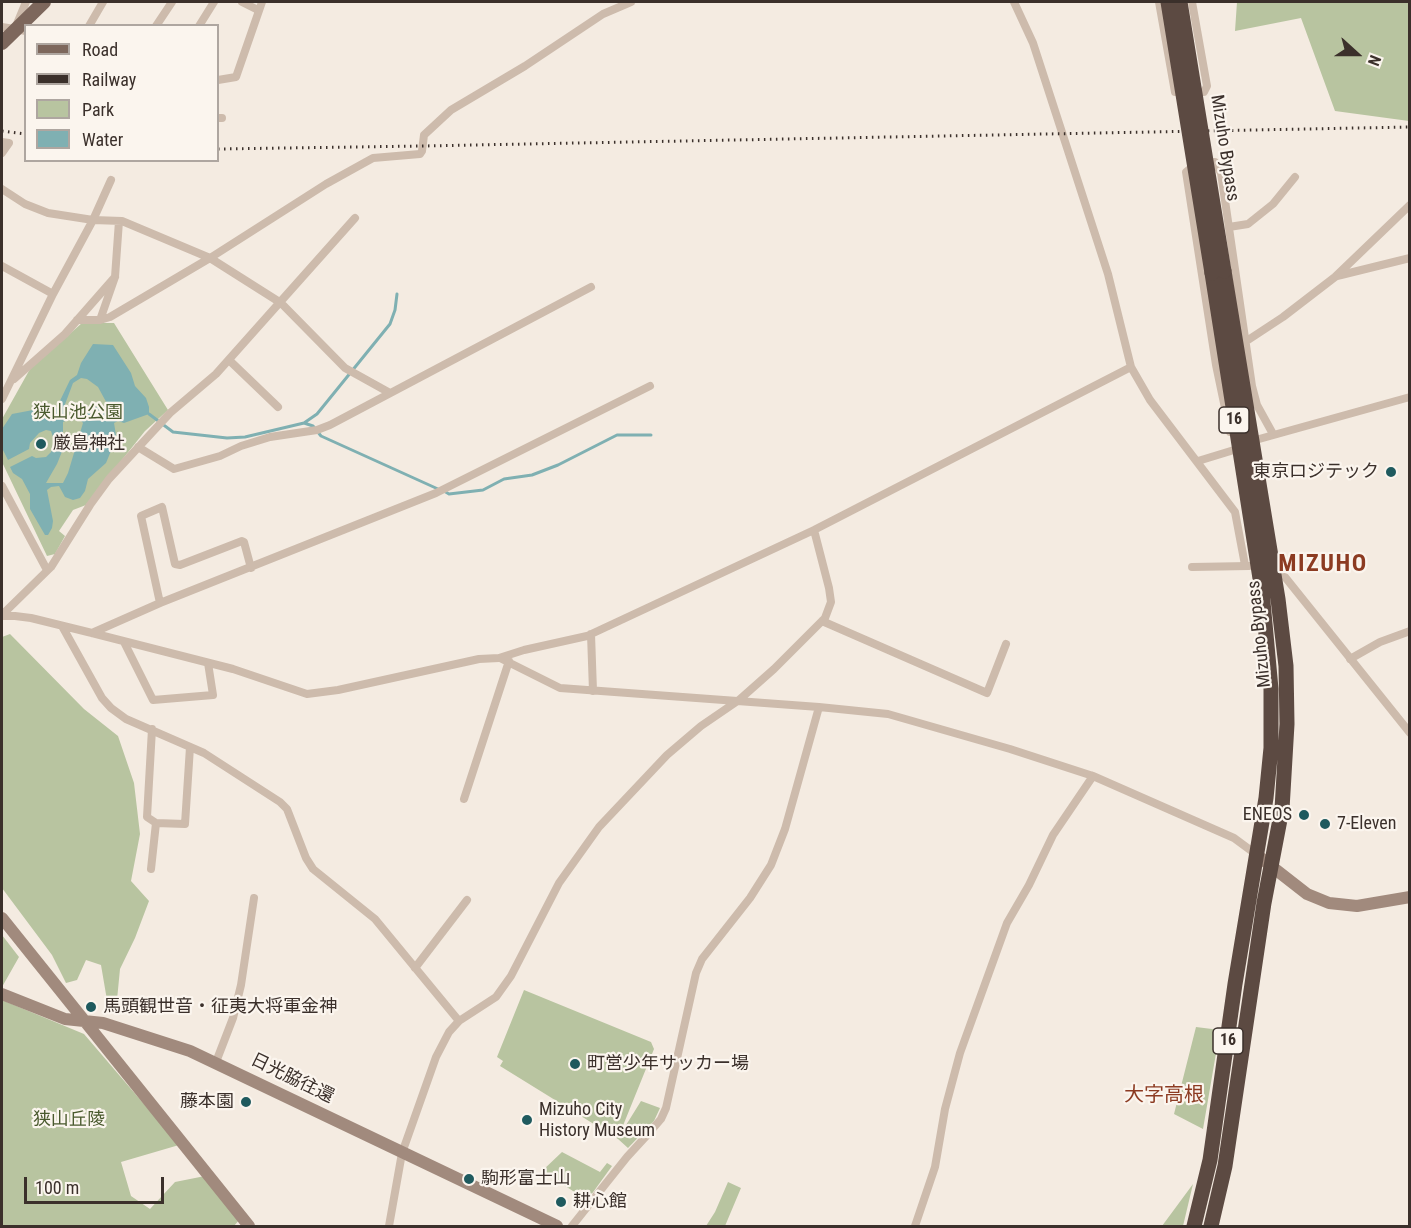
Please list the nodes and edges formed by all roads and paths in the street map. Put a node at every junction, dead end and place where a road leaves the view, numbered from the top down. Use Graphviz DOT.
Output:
graph roads {
  1 [pos="26,2"];
  2 [pos="45,2"];
  3 [pos="103,2"];
  4 [pos="172,2"];
  5 [pos="214,2"];
  6 [pos="242,2"];
  7 [pos="631,2"];
  8 [pos="1014,2"];
  9 [pos="1159,2"];
  10 [pos="1168,2"];
  11 [pos="1180,2"];
  12 [pos="1192,2"];
  13 [pos="260,6"];
  14 [pos="90,24"];
  15 [pos="157,24"];
  16 [pos="200,24"];
  17 [pos="14,29"];
  18 [pos="2,43"];
  19 [pos="219,80"];
  20 [pos="2,142"];
  21 [pos="2,153"];
  22 [pos="1295,177"];
  23 [pos="111,180"];
  24 [pos="2,189"];
  25 [pos="1410,205"];
  26 [pos="355,218"];
  27 [pos="93,220"];
  28 [pos="119,221"];
  29 [pos="1229,227"];
  30 [pos="210,258"];
  31 [pos="1410,258"];
  32 [pos="2,266"];
  33 [pos="1218,272"];
  34 [pos="115,277"];
  35 [pos="1335,277"];
  36 [pos="591,287"];
  37 [pos="53,294"];
  38 [pos="280,303"];
  39 [pos="77,320"];
  40 [pos="100,320"];
  41 [pos="1245,342"];
  42 [pos="229,360"];
  43 [pos="1131,368"];
  44 [pos="9,383"];
  45 [pos="650,386"];
  46 [pos="390,393"];
  47 [pos="1410,397"];
  48 [pos="2,399"];
  49 [pos="278,407"];
  50 [pos="1273,434"];
  51 [pos="1252,441"];
  52 [pos="138,447"];
  53 [pos="1237,455"];
  54 [pos="1198,461"];
  55 [pos="2,486"];
  56 [pos="5,503"];
  57 [pos="814,530"];
  58 [pos="1251,566"];
  59 [pos="1192,567"];
  60 [pos="251,568"];
  61 [pos="47,570"];
  62 [pos="1273,571"];
  63 [pos="160,603"];
  64 [pos="2,616"];
  65 [pos="822,621"];
  66 [pos="62,626"];
  67 [pos="1410,631"];
  68 [pos="92,633"];
  69 [pos="591,634"];
  70 [pos="124,642"];
  71 [pos="1006,644"];
  72 [pos="499,658"];
  73 [pos="1350,659"];
  74 [pos="508,661"];
  75 [pos="208,663"];
  76 [pos="593,691"];
  77 [pos="739,700"];
  78 [pos="819,707"];
  79 [pos="152,729"];
  80 [pos="1410,733"];
  81 [pos="190,747"];
  82 [pos="1093,777"];
  83 [pos="464,799"];
  84 [pos="156,823"];
  85 [pos="1257,855"];
  86 [pos="1271,867"];
  87 [pos="151,869"];
  88 [pos="1410,897"];
  89 [pos="254,898"];
  90 [pos="467,900"];
  91 [pos="2,918"];
  92 [pos="415,968"];
  93 [pos="2,994"];
  94 [pos="85,1021"];
  95 [pos="459,1021"];
  96 [pos="216,1062"];
  97 [pos="402,1153"];
  98 [pos="249,1227"];
  99 [pos="389,1227"];
  100 [pos="557,1227"];
  101 [pos="572,1227"];
  102 [pos="915,1227"];
  103 [pos="1194,1227"];
  104 [pos="1211,1227"];
  1 -- 17 [label="street"];
  2 -- 17 [label="main road"];
  3 -- 14 [label="street"];
  4 -- 15 [label="street"];
  5 -- 16 [label="street"];
  6 -- 13 [label="street"];
  7 -- 30 [label="street"];
  8 -- 43 [label="street"];
  9 -- 12 [label="street"];
  10 -- 33 [label="highway, Mizuho Bypass / 16, bridge"];
  11 -- 33 [label="highway, Mizuho Bypass / 16, bridge"];
  13 -- 19 [label="street"];
  17 -- 18 [label="main road"];
  20 -- 21 [label="street"];
  22 -- 29 [label="street"];
  23 -- 27 [label="street"];
  24 -- 27 [label="street"];
  25 -- 35 [label="street"];
  26 -- 38 [label="street"];
  27 -- 28 [label="street"];
  27 -- 37 [label="street"];
  28 -- 30 [label="street"];
  28 -- 34 [label="street"];
  29 -- 41 [label="street"];
  29 -- 53 [label="street"];
  30 -- 38 [label="street"];
  30 -- 40 [label="street"];
  31 -- 35 [label="street"];
  32 -- 37 [label="street"];
  33 -- 51 [label="highway, Mizuho Bypass / 16"];
  33 -- 53 [label="highway, Mizuho Bypass / 16"];
  34 -- 39 [label="street"];
  34 -- 40 [label="street"];
  35 -- 41 [label="street"];
  36 -- 46 [label="street"];
  37 -- 44 [label="street"];
  38 -- 42 [label="street"];
  38 -- 46 [label="street"];
  39 -- 40 [label="street"];
  39 -- 44 [label="street"];
  41 -- 50 [label="street"];
  42 -- 49 [label="street"];
  42 -- 52 [label="street"];
  43 -- 54 [label="street"];
  43 -- 57 [label="street"];
  44 -- 48 [label="street"];
  45 -- 60 [label="street"];
  46 -- 52 [label="street"];
  47 -- 50 [label="street"];
  50 -- 51 [label="street"];
  51 -- 62 [label="highway, Mizuho Bypass / 16"];
  52 -- 61 [label="street"];
  53 -- 54 [label="street"];
  53 -- 58 [label="highway, Mizuho Bypass / 16"];
  54 -- 58 [label="street"];
  55 -- 56 [label="street"];
  56 -- 61 [label="street"];
  57 -- 65 [label="street"];
  57 -- 69 [label="street"];
  58 -- 59 [label="street"];
  58 -- 62 [label="street"];
  58 -- 85 [label="highway, Mizuho Bypass / 16"];
  60 -- 63 [label="street"];
  60 -- 63 [label="street"];
  61 -- 64 [label="street"];
  62 -- 73 [label="street"];
  62 -- 86 [label="highway, Mizuho Bypass / 16"];
  63 -- 68 [label="street"];
  64 -- 66 [label="street"];
  65 -- 71 [label="street"];
  65 -- 77 [label="street"];
  66 -- 68 [label="street"];
  66 -- 79 [label="street"];
  67 -- 73 [label="street"];
  68 -- 70 [label="street"];
  69 -- 72 [label="street"];
  69 -- 76 [label="street"];
  70 -- 75 [label="street"];
  70 -- 75 [label="street"];
  72 -- 74 [label="street"];
  72 -- 75 [label="street"];
  73 -- 80 [label="street"];
  74 -- 76 [label="street"];
  74 -- 83 [label="street"];
  76 -- 77 [label="street"];
  77 -- 78 [label="street"];
  77 -- 95 [label="street"];
  78 -- 82 [label="street"];
  78 -- 101 [label="street"];
  79 -- 81 [label="street"];
  79 -- 84 [label="street"];
  81 -- 84 [label="street"];
  81 -- 92 [label="street"];
  82 -- 85 [label="street"];
  82 -- 102 [label="street"];
  84 -- 87 [label="street"];
  85 -- 86 [label="street"];
  85 -- 103 [label="highway, Mizuho Bypass / 16"];
  86 -- 88 [label="street"];
  86 -- 104 [label="highway, Mizuho Bypass / 16"];
  89 -- 96 [label="street"];
  90 -- 92 [label="street"];
  91 -- 94 [label="street"];
  92 -- 95 [label="street"];
  93 -- 94 [label="street, 日光脇往還"];
  94 -- 96 [label="street, 日光脇往還"];
  94 -- 98 [label="street"];
  95 -- 97 [label="street"];
  96 -- 97 [label="street, 日光脇往還"];
  97 -- 99 [label="street"];
  97 -- 100 [label="street, 日光脇往還"];
}
